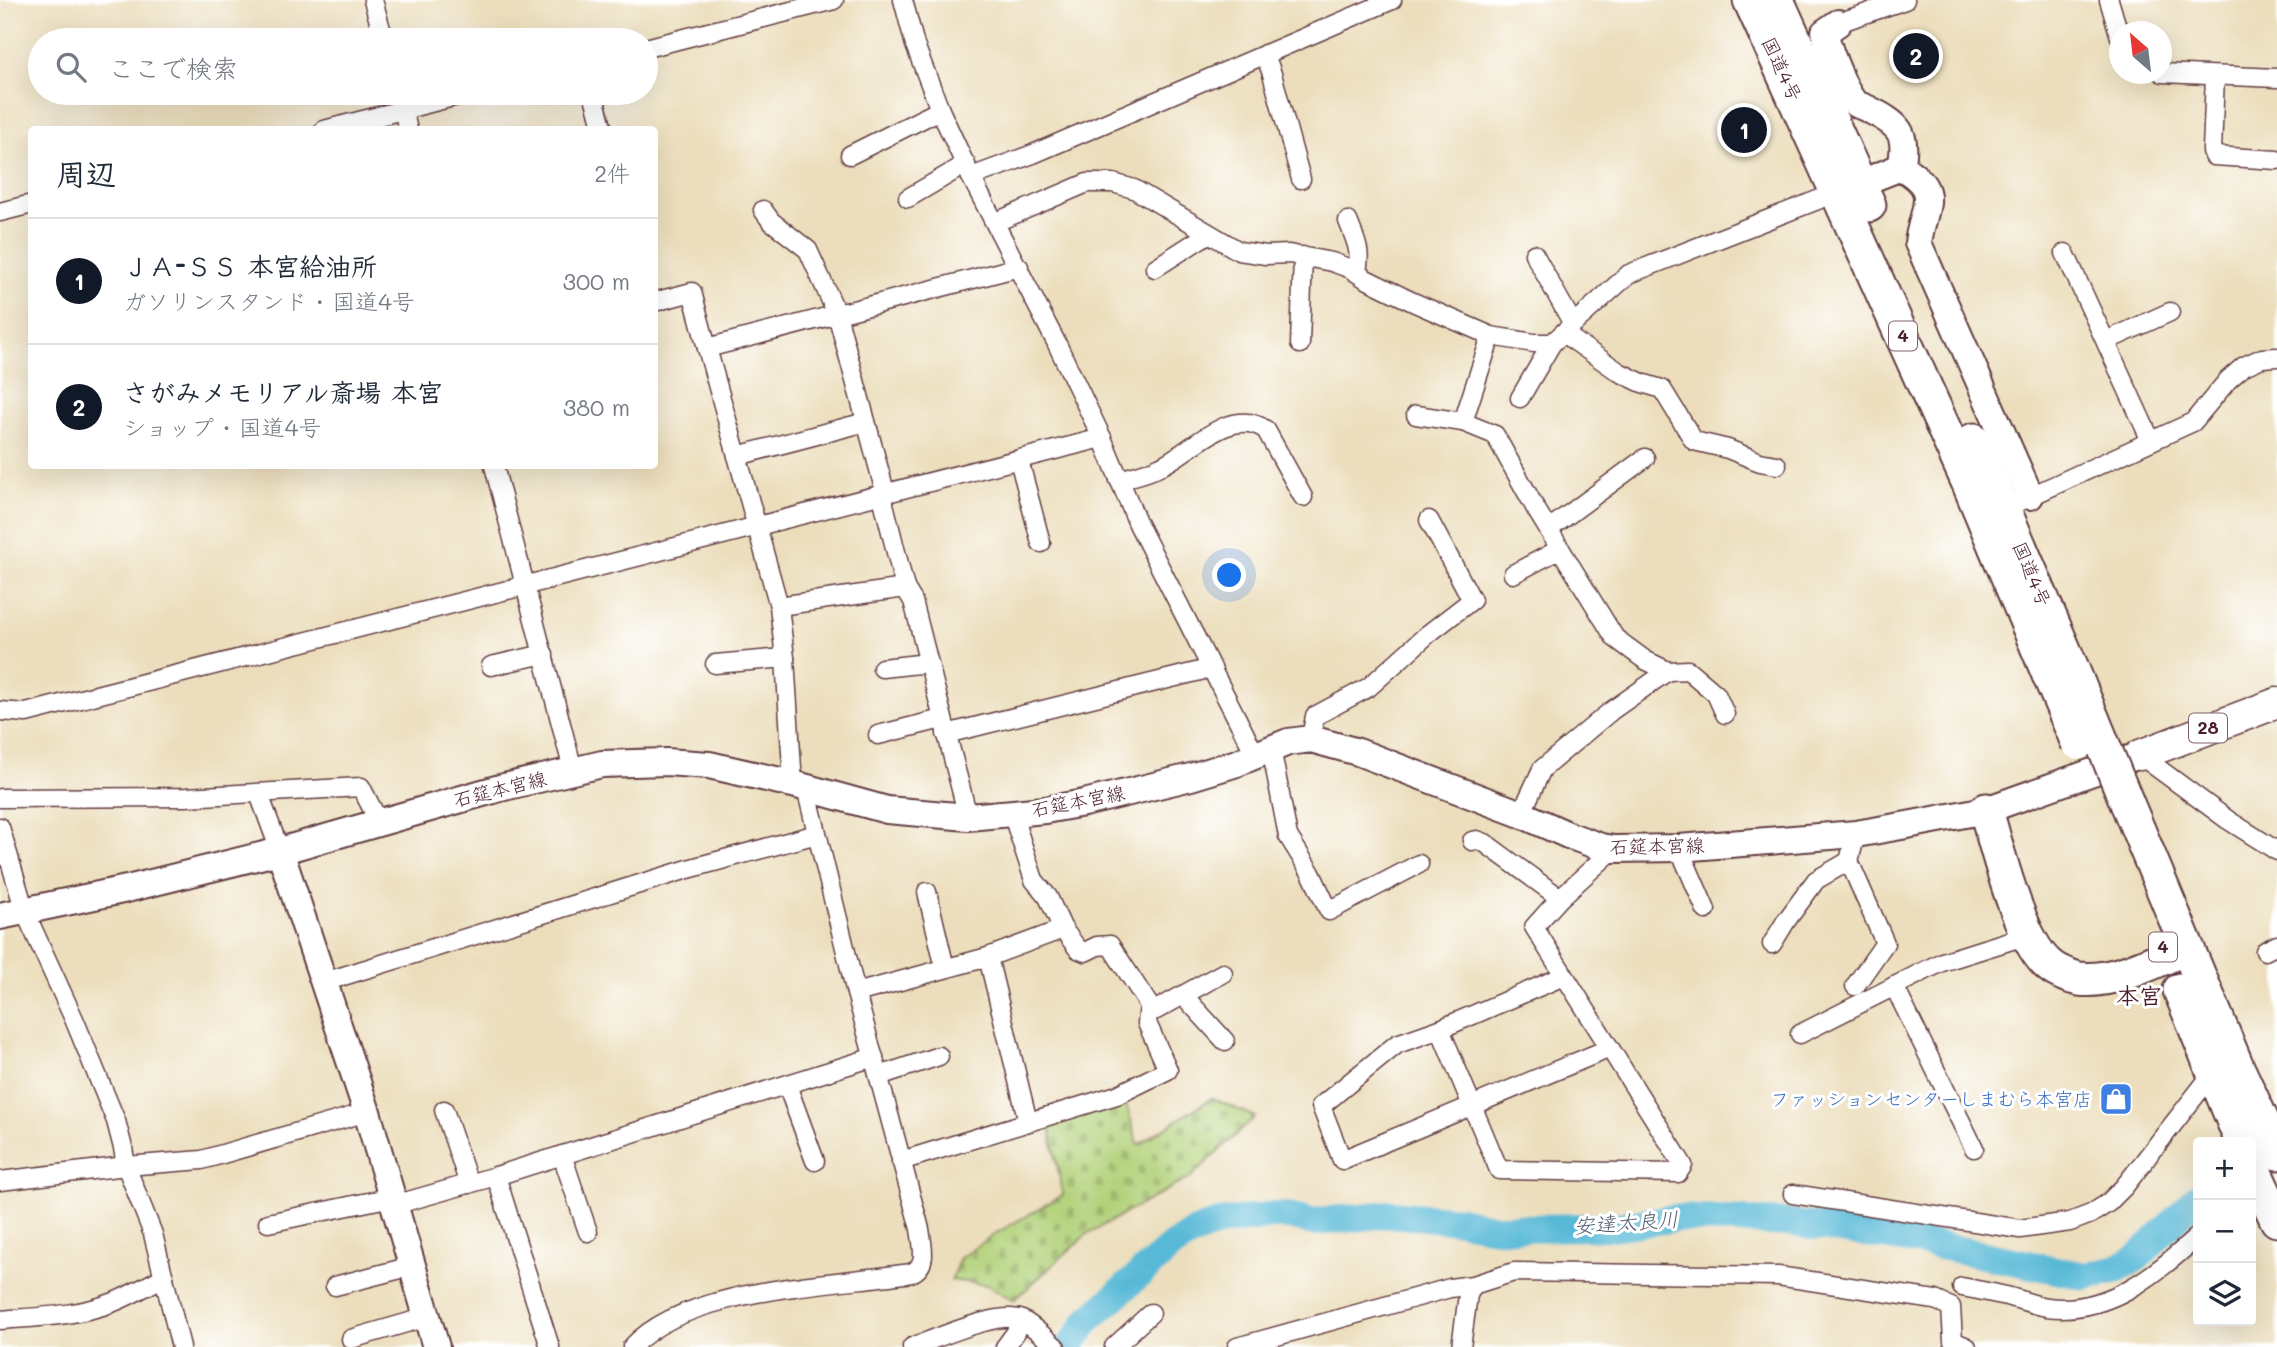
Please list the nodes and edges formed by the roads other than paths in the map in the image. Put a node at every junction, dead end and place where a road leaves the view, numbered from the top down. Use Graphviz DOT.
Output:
graph roads {
  1 [pos="373,0"];
  2 [pos="834,0"];
  3 [pos="903,0"];
  4 [pos="1392,0"];
  5 [pos="1750,0"];
  6 [pos="1777,0"];
  7 [pos="1905,0"];
  8 [pos="2109,0"];
  9 [pos="2115,21"];
  10 [pos="1838,23"];
  11 [pos="381,28"];
  12 [pos="658,45"];
  13 [pos="1265,54"];
  14 [pos="2172,74"];
  15 [pos="2215,76"];
  16 [pos="2277,78"];
  17 [pos="390,105"];
  18 [pos="402,105"];
  19 [pos="596,105"];
  20 [pos="940,110"];
  21 [pos="335,126"];
  22 [pos="407,126"];
  23 [pos="602,126"];
  24 [pos="849,155"];
  25 [pos="2277,160"];
  26 [pos="1901,167"];
  27 [pos="968,171"];
  28 [pos="1301,179"];
  29 [pos="1849,188"];
  30 [pos="908,198"];
  31 [pos="28,205"];
  32 [pos="763,210"];
  33 [pos="0,212"];
  34 [pos="1348,221"];
  35 [pos="996,222"];
  36 [pos="1208,234"];
  37 [pos="2065,253"];
  38 [pos="1534,254"];
  39 [pos="1303,256"];
  40 [pos="1019,267"];
  41 [pos="1155,268"];
  42 [pos="1356,272"];
  43 [pos="658,301"];
  44 [pos="2170,312"];
  45 [pos="837,314"];
  46 [pos="1563,333"];
  47 [pos="1491,336"];
  48 [pos="2106,341"];
  49 [pos="1300,344"];
  50 [pos="707,348"];
  51 [pos="2277,357"];
  52 [pos="1520,398"];
  53 [pos="1416,415"];
  54 [pos="866,422"];
  55 [pos="1463,422"];
  56 [pos="1102,438"];
  57 [pos="2151,442"];
  58 [pos="737,456"];
  59 [pos="1645,458"];
  60 [pos="1019,460"];
  61 [pos="1777,465"];
  62 [pos="495,469"];
  63 [pos="1119,480"];
  64 [pos="884,496"];
  65 [pos="1303,497"];
  66 [pos="2018,502"];
  67 [pos="1429,520"];
  68 [pos="757,528"];
  69 [pos="1549,529"];
  70 [pos="1041,543"];
  71 [pos="1560,549"];
  72 [pos="1513,574"];
  73 [pos="526,586"];
  74 [pos="905,588"];
  75 [pos="779,606"];
  76 [pos="544,654"];
  77 [pos="785,658"];
  78 [pos="928,663"];
  79 [pos="715,664"];
  80 [pos="491,666"];
  81 [pos="882,668"];
  82 [pos="1212,668"];
  83 [pos="1668,671"];
  84 [pos="2060,671"];
  85 [pos="2277,704"];
  86 [pos="0,711"];
  87 [pos="1725,714"];
  88 [pos="944,727"];
  89 [pos="878,735"];
  90 [pos="1311,739"];
  91 [pos="1264,752"];
  92 [pos="2140,755"];
  93 [pos="573,771"];
  94 [pos="799,786"];
  95 [pos="259,794"];
  96 [pos="0,797"];
  97 [pos="1986,810"];
  98 [pos="1012,813"];
  99 [pos="1521,814"];
  100 [pos="968,817"];
  101 [pos="379,822"];
  102 [pos="0,827"];
  103 [pos="817,834"];
  104 [pos="1856,834"];
  105 [pos="1472,841"];
  106 [pos="1679,848"];
  107 [pos="1614,849"];
  108 [pos="280,851"];
  109 [pos="2277,851"];
  110 [pos="1849,861"];
  111 [pos="1419,864"];
  112 [pos="928,892"];
  113 [pos="1560,898"];
  114 [pos="1706,910"];
  115 [pos="12,914"];
  116 [pos="1063,929"];
  117 [pos="2028,935"];
  118 [pos="1772,944"];
  119 [pos="2176,952"];
  120 [pos="988,957"];
  121 [pos="944,968"];
  122 [pos="1223,972"];
  123 [pos="1564,976"];
  124 [pos="324,982"];
  125 [pos="1855,986"];
  126 [pos="1894,986"];
  127 [pos="856,993"];
  128 [pos="1184,996"];
  129 [pos="1149,1005"];
  130 [pos="1440,1029"];
  131 [pos="1800,1034"];
  132 [pos="1225,1041"];
  133 [pos="1610,1048"];
  134 [pos="939,1056"];
  135 [pos="874,1057"];
  136 [pos="2223,1075"];
  137 [pos="879,1076"];
  138 [pos="788,1085"];
  139 [pos="1473,1105"];
  140 [pos="444,1110"];
  141 [pos="367,1112"];
  142 [pos="1028,1122"];
  143 [pos="2241,1137"];
  144 [pos="1974,1148"];
  145 [pos="562,1156"];
  146 [pos="901,1160"];
  147 [pos="815,1161"];
  148 [pos="126,1166"];
  149 [pos="2259,1173"];
  150 [pos="496,1176"];
  151 [pos="0,1181"];
  152 [pos="469,1184"];
  153 [pos="1793,1194"];
  154 [pos="393,1201"];
  155 [pos="2277,1220"];
  156 [pos="268,1223"];
  157 [pos="588,1232"];
  158 [pos="2193,1240"];
  159 [pos="412,1266"];
  160 [pos="164,1277"];
  161 [pos="1472,1285"];
  162 [pos="335,1286"];
  163 [pos="1962,1287"];
  164 [pos="1152,1313"];
  165 [pos="427,1317"];
  166 [pos="0,1320"];
  167 [pos="1023,1321"];
  168 [pos="351,1339"];
  169 [pos="1954,1345"];
  170 [pos="181,1347"];
  171 [pos="436,1347"];
  172 [pos="550,1347"];
  173 [pos="632,1347"];
  174 [pos="912,1347"];
  175 [pos="1005,1347"];
  176 [pos="1056,1347"];
  177 [pos="1114,1347"];
  178 [pos="1237,1347"];
  179 [pos="1461,1347"];
  1 -- 11 [label="street"];
  2 -- 12 [label="street"];
  3 -- 20 [label="street"];
  4 -- 13 [label="street"];
  5 -- 29 [label="highway, 国道4号 / 4"];
  6 -- 29 [label="highway, 国道4号 / 4"];
  7 -- 10 [label="street"];
  8 -- 9 [label="street"];
  10 -- 26 [label="main road"];
  13 -- 27 [label="street"];
  13 -- 28 [label="street"];
  14 -- 15 [label="street"];
  15 -- 16 [label="street"];
  15 -- 25 [label="street"];
  17 -- 21 [label="street"];
  18 -- 22 [label="street"];
  19 -- 23 [label="street"];
  20 -- 24 [label="street"];
  20 -- 27 [label="street"];
  26 -- 29 [label="main road"];
  26 -- 66 [label="main road"];
  27 -- 30 [label="street"];
  27 -- 35 [label="street"];
  29 -- 46 [label="street"];
  29 -- 66 [label="highway, 国道4号 / 4"];
  29 -- 84 [label="highway, 国道4号 / 4"];
  31 -- 33 [label="street"];
  32 -- 45 [label="street"];
  34 -- 42 [label="street"];
  35 -- 36 [label="street"];
  35 -- 40 [label="street"];
  36 -- 39 [label="street"];
  36 -- 41 [label="street"];
  37 -- 48 [label="street"];
  38 -- 46 [label="street"];
  39 -- 42 [label="street"];
  39 -- 49 [label="street"];
  40 -- 45 [label="street"];
  40 -- 56 [label="street"];
  42 -- 47 [label="street"];
  43 -- 50 [label="street"];
  44 -- 48 [label="street"];
  45 -- 50 [label="street"];
  45 -- 54 [label="street"];
  46 -- 47 [label="street"];
  46 -- 52 [label="street"];
  46 -- 61 [label="street"];
  47 -- 55 [label="street"];
  48 -- 57 [label="street"];
  50 -- 58 [label="street"];
  51 -- 57 [label="street"];
  53 -- 55 [label="street"];
  54 -- 58 [label="street"];
  54 -- 64 [label="street"];
  55 -- 69 [label="street"];
  56 -- 60 [label="street"];
  56 -- 63 [label="street"];
  57 -- 66 [label="street"];
  58 -- 68 [label="street"];
  59 -- 69 [label="street"];
  60 -- 64 [label="street"];
  60 -- 70 [label="street"];
  62 -- 73 [label="street"];
  63 -- 65 [label="street"];
  63 -- 82 [label="street"];
  64 -- 68 [label="street"];
  64 -- 74 [label="street"];
  66 -- 84 [label="highway, 国道4号 / 4"];
  67 -- 90 [label="street"];
  68 -- 73 [label="street"];
  68 -- 75 [label="street"];
  69 -- 71 [label="street"];
  71 -- 72 [label="street"];
  71 -- 83 [label="street"];
  73 -- 76 [label="street"];
  73 -- 86 [label="street"];
  74 -- 75 [label="street"];
  74 -- 78 [label="street"];
  75 -- 77 [label="street"];
  76 -- 80 [label="street"];
  76 -- 93 [label="street"];
  77 -- 79 [label="street"];
  77 -- 94 [label="street"];
  78 -- 81 [label="street"];
  78 -- 88 [label="street"];
  82 -- 88 [label="street"];
  82 -- 91 [label="street"];
  83 -- 87 [label="street"];
  83 -- 99 [label="street"];
  84 -- 119 [label="highway, 国道4号 / 4, bridge"];
  85 -- 92 [label="main road, 28"];
  88 -- 89 [label="street"];
  88 -- 100 [label="street"];
  90 -- 91 [label="main road, 石筵本宮線"];
  90 -- 99 [label="main road, 石筵本宮線"];
  91 -- 98 [label="main road, 石筵本宮線"];
  91 -- 111 [label="street"];
  92 -- 97 [label="main road, 石筵本宮線"];
  92 -- 109 [label="street"];
  93 -- 94 [label="main road, 石筵本宮線"];
  93 -- 101 [label="main road, 石筵本宮線"];
  94 -- 100 [label="main road, 石筵本宮線"];
  94 -- 103 [label="street"];
  95 -- 96 [label="street"];
  95 -- 101 [label="street"];
  95 -- 108 [label="street"];
  97 -- 104 [label="main road, 石筵本宮線"];
  97 -- 117 [label="highway"];
  98 -- 100 [label="main road, 石筵本宮線"];
  98 -- 116 [label="street"];
  99 -- 107 [label="main road, 石筵本宮線"];
  101 -- 108 [label="main road, 石筵本宮線"];
  102 -- 115 [label="street"];
  103 -- 124 [label="street"];
  103 -- 127 [label="street"];
  104 -- 106 [label="main road, 石筵本宮線"];
  104 -- 110 [label="street"];
  105 -- 113 [label="street"];
  106 -- 107 [label="main road, 石筵本宮線"];
  106 -- 114 [label="street"];
  107 -- 113 [label="street"];
  108 -- 115 [label="main road, 石筵本宮線"];
  108 -- 124 [label="main road"];
  110 -- 118 [label="street"];
  110 -- 125 [label="street"];
  112 -- 121 [label="street"];
  113 -- 123 [label="street"];
  115 -- 148 [label="street"];
  116 -- 120 [label="street"];
  116 -- 129 [label="street"];
  117 -- 119 [label="highway"];
  117 -- 126 [label="street"];
  119 -- 136 [label="highway, 国道4号 / 4"];
  120 -- 121 [label="street"];
  120 -- 142 [label="street"];
  121 -- 127 [label="street"];
  122 -- 128 [label="street"];
  123 -- 130 [label="street"];
  123 -- 133 [label="street"];
  124 -- 141 [label="main road"];
  126 -- 131 [label="street"];
  126 -- 144 [label="street"];
  127 -- 135 [label="street"];
  128 -- 129 [label="street"];
  128 -- 132 [label="street"];
  129 -- 142 [label="street"];
  130 -- 139 [label="street"];
  130 -- 139 [label="street"];
  133 -- 139 [label="street"];
  133 -- 139 [label="street"];
  134 -- 137 [label="street"];
  135 -- 137 [label="street"];
  135 -- 138 [label="street"];
  136 -- 143 [label="highway, 国道4号 / 4"];
  136 -- 149 [label="highway, 国道4号 / 4"];
  136 -- 153 [label="street"];
  137 -- 146 [label="street"];
  138 -- 145 [label="street"];
  138 -- 147 [label="street"];
  140 -- 152 [label="street"];
  141 -- 148 [label="street"];
  141 -- 154 [label="main road"];
  142 -- 146 [label="street"];
  145 -- 150 [label="street"];
  145 -- 157 [label="street"];
  146 -- 173 [label="street"];
  148 -- 151 [label="street"];
  148 -- 160 [label="street"];
  149 -- 155 [label="highway, 国道4号 / 4"];
  150 -- 152 [label="street"];
  150 -- 172 [label="street"];
  152 -- 154 [label="street"];
  154 -- 156 [label="street"];
  154 -- 159 [label="main road"];
  158 -- 163 [label="street"];
  159 -- 162 [label="street"];
  159 -- 165 [label="main road"];
  160 -- 166 [label="street"];
  160 -- 170 [label="street"];
  161 -- 169 [label="street"];
  161 -- 178 [label="street"];
  161 -- 179 [label="street"];
  164 -- 177 [label="street"];
  165 -- 168 [label="street"];
  165 -- 171 [label="main road"];
  167 -- 174 [label="street"];
  167 -- 175 [label="street"];
  167 -- 176 [label="street"];
}
